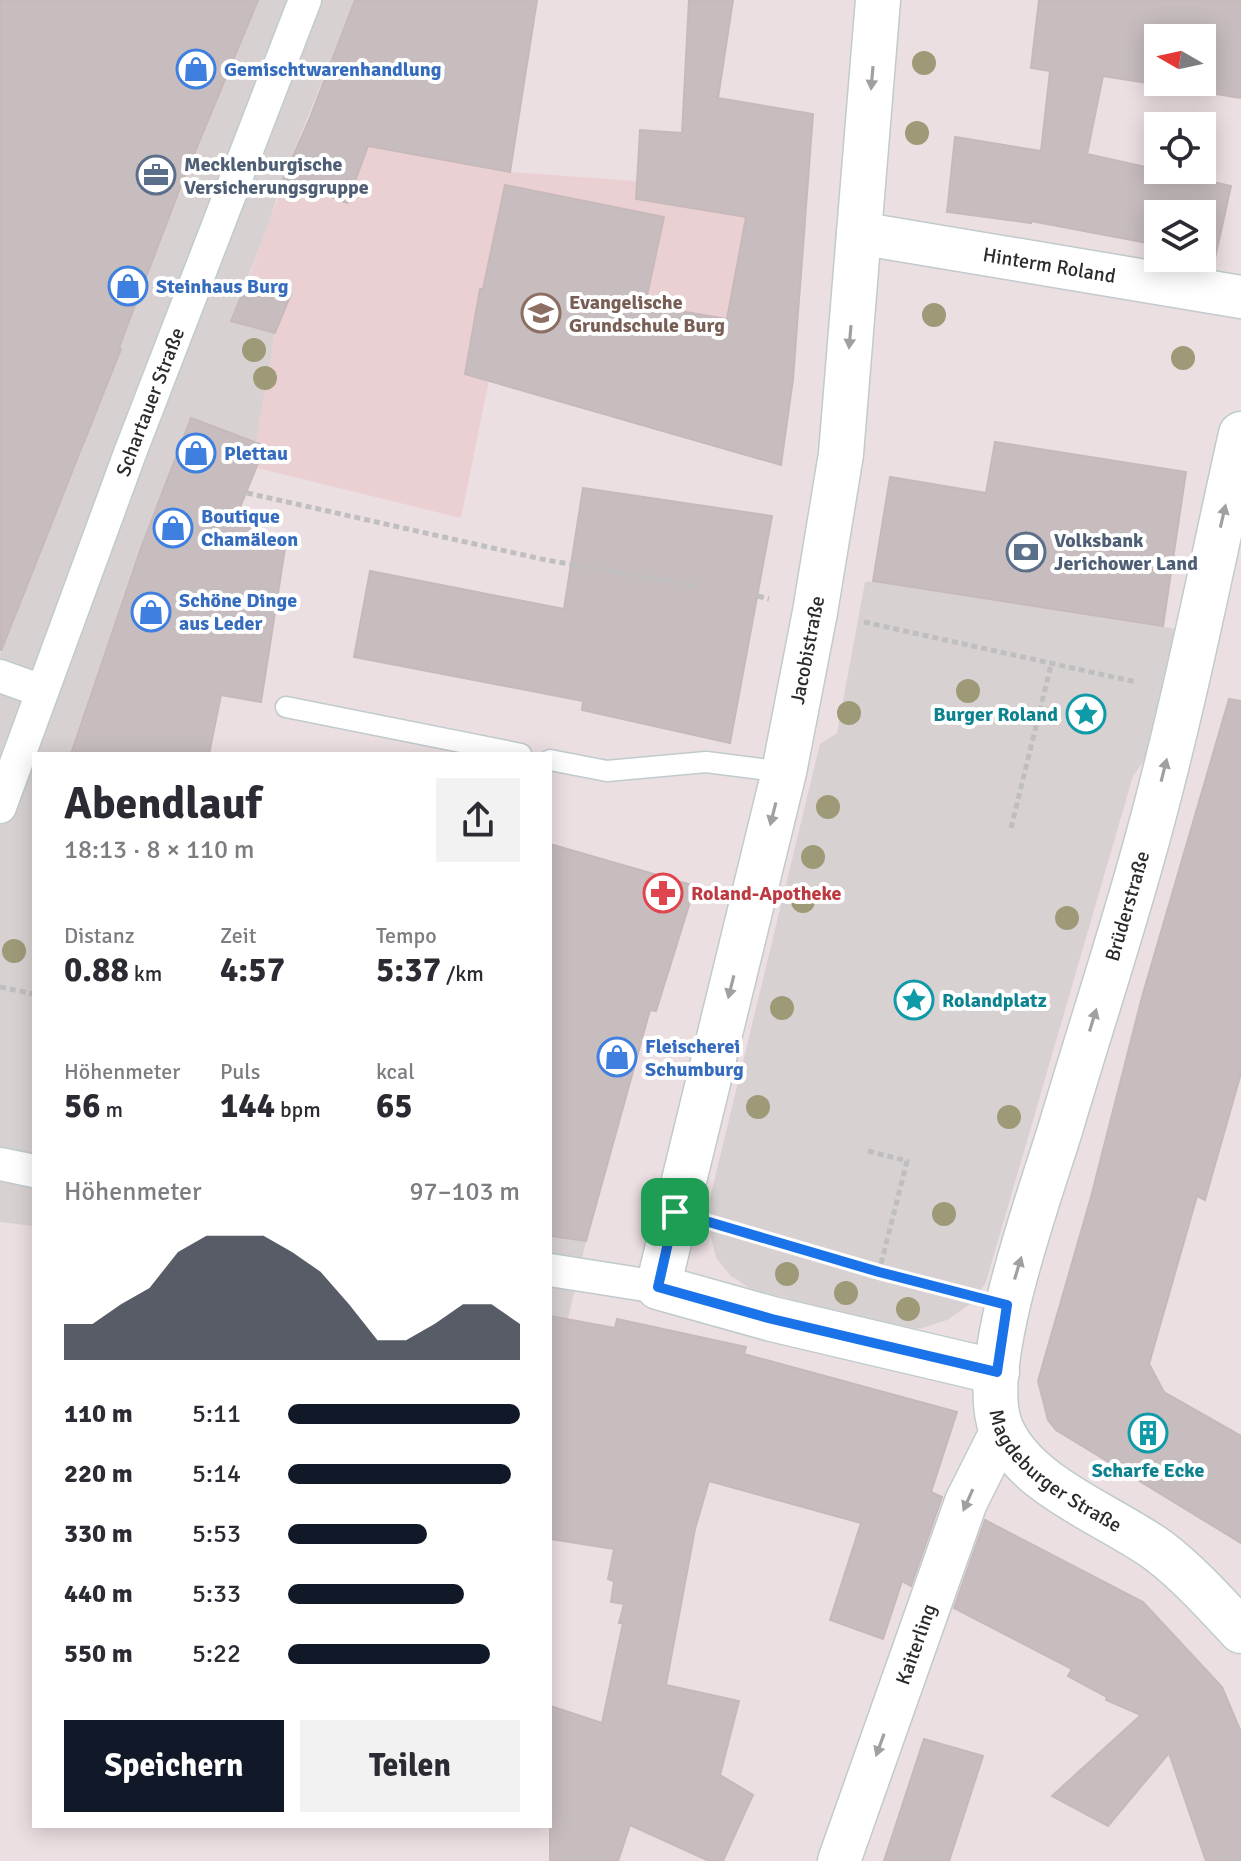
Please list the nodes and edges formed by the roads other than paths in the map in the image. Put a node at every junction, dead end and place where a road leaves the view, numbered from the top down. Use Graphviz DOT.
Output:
graph roads {
  1 [pos="305,0"];
  2 [pos="878,0"];
  3 [pos="858,233"];
  4 [pos="1241,297"];
  5 [pos="1241,434"];
  6 [pos="0,676"];
  7 [pos="42,691"];
  8 [pos="286,707"];
  9 [pos="511,752"];
  10 [pos="552,760"];
  11 [pos="784,772"];
  12 [pos="0,807"];
  13 [pos="0,1164"];
  14 [pos="32,1171"];
  15 [pos="552,1270"];
  16 [pos="658,1287"];
  17 [pos="997,1372"];
  18 [pos="1002,1430"];
  19 [pos="1241,1631"];
  20 [pos="839,1861"];
  1 -- 7 [label="street, Schartauer Straße"];
  2 -- 3 [label="street, Jacobistraße, one-way"];
  3 -- 4 [label="street, Hinterm Roland"];
  3 -- 11 [label="street, Jacobistraße, one-way"];
  17 -- 5 [label="street, Brüderstraße, one-way"];
  6 -- 7 [label="street"];
  7 -- 12 [label="street, Schartauer Straße"];
  8 -- 9 [label="lane"];
  10 -- 11 [label="lane"];
  11 -- 16 [label="street, Jacobistraße, one-way"];
  13 -- 14 [label="street"];
  15 -- 16 [label="street, Magdeburger Straße"];
  16 -- 17 [label="street, Magdeburger Straße"];
  17 -- 18 [label="street, Magdeburger Straße"];
  18 -- 19 [label="street, Magdeburger Straße"];
  18 -- 20 [label="street, Kaiterling, one-way"];
}
